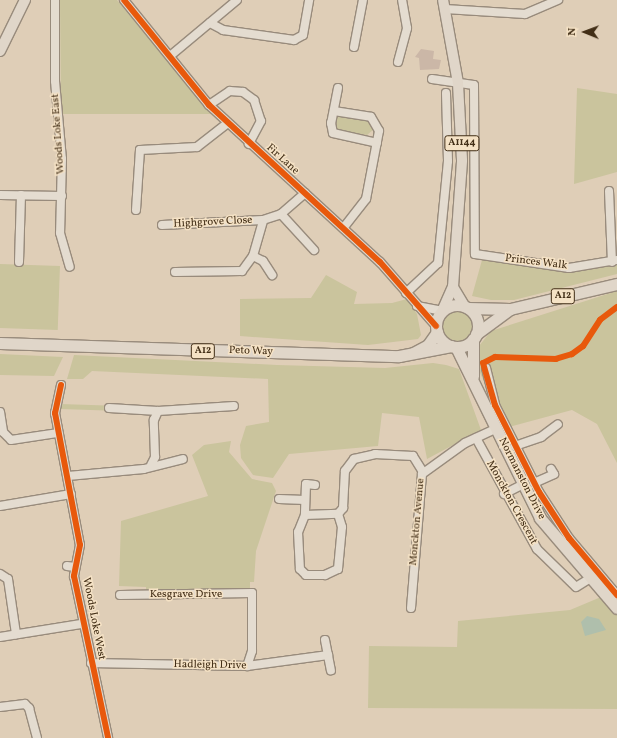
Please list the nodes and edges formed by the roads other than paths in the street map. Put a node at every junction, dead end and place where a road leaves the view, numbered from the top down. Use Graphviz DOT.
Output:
graph roads {
  1 [pos="25,0"];
  2 [pos="55,0"];
  3 [pos="124,0"];
  4 [pos="309,0"];
  5 [pos="363,0"];
  6 [pos="402,0"];
  7 [pos="558,0"];
  8 [pos="234,1"];
  9 [pos="444,5"];
  10 [pos="210,23"];
  11 [pos="354,47"];
  12 [pos="0,51"];
  13 [pos="170,56"];
  14 [pos="398,62"];
  15 [pos="432,79"];
  16 [pos="458,83"];
  17 [pos="338,88"];
  18 [pos="446,93"];
  19 [pos="209,105"];
  20 [pos="334,111"];
  21 [pos="460,118"];
  22 [pos="448,119"];
  23 [pos="228,124"];
  24 [pos="377,143"];
  25 [pos="249,144"];
  26 [pos="609,190"];
  27 [pos="305,193"];
  28 [pos="0,195"];
  29 [pos="21,195"];
  30 [pos="62,196"];
  31 [pos="136,210"];
  32 [pos="281,214"];
  33 [pos="263,220"];
  34 [pos="162,225"];
  35 [pos="344,228"];
  36 [pos="314,250"];
  37 [pos="253,256"];
  38 [pos="614,261"];
  39 [pos="19,262"];
  40 [pos="70,267"];
  41 [pos="175,272"];
  42 [pos="272,275"];
  43 [pos="617,284"];
  44 [pos="453,287"];
  45 [pos="406,293"];
  46 [pos="417,306"];
  47 [pos="467,307"];
  48 [pos="510,309"];
  49 [pos="442,310"];
  50 [pos="436,329"];
  51 [pos="474,337"];
  52 [pos="0,343"];
  53 [pos="454,347"];
  54 [pos="407,356"];
  55 [pos="486,368"];
  56 [pos="472,376"];
  57 [pos="61,385"];
  58 [pos="234,406"];
  59 [pos="108,408"];
  60 [pos="158,411"];
  61 [pos="0,412"];
  62 [pos="558,424"];
  63 [pos="495,429"];
  64 [pos="58,433"];
  65 [pos="476,438"];
  66 [pos="515,446"];
  67 [pos="183,459"];
  68 [pos="151,465"];
  69 [pos="552,469"];
  70 [pos="423,472"];
  71 [pos="68,476"];
  72 [pos="529,484"];
  73 [pos="314,485"];
  74 [pos="71,494"];
  75 [pos="504,494"];
  76 [pos="279,499"];
  77 [pos="305,500"];
  78 [pos="538,500"];
  79 [pos="0,506"];
  80 [pos="338,514"];
  81 [pos="305,515"];
  82 [pos="0,574"];
  83 [pos="589,579"];
  84 [pos="120,595"];
  85 [pos="617,595"];
  86 [pos="411,608"];
  87 [pos="617,608"];
  88 [pos="81,624"];
  89 [pos="16,634"];
  90 [pos="0,637"];
  91 [pos="325,640"];
  92 [pos="328,655"];
  93 [pos="91,663"];
  94 [pos="247,666"];
  95 [pos="331,670"];
  96 [pos="0,707"];
  97 [pos="36,738"];
  98 [pos="108,738"];
  1 -- 12 [label="main road"];
  2 -- 30 [label="street, Woods Loke East"];
  3 -- 13 [label="street, Fir Lane"];
  4 -- 10 [label="street"];
  5 -- 11 [label="street"];
  6 -- 14 [label="street"];
  7 -- 9 [label="street"];
  8 -- 10 [label="street"];
  9 -- 16 [label="main road, A1144"];
  10 -- 13 [label="street"];
  13 -- 19 [label="street, Fir Lane"];
  15 -- 16 [label="street"];
  16 -- 21 [label="main road, A1144"];
  16 -- 38 [label="street, Princes Walk"];
  17 -- 20 [label="street"];
  18 -- 22 [label="street"];
  19 -- 23 [label="street, Fir Lane"];
  19 -- 25 [label="street, Fir Lane"];
  20 -- 24 [label="street"];
  20 -- 24 [label="street"];
  21 -- 22 [label="street"];
  21 -- 44 [label="main road, A1144"];
  22 -- 45 [label="street"];
  23 -- 25 [label="street, Fir Lane"];
  23 -- 31 [label="street"];
  24 -- 35 [label="street"];
  25 -- 27 [label="street, Fir Lane"];
  26 -- 38 [label="street"];
  27 -- 32 [label="street, Highgrove Close"];
  27 -- 35 [label="street, Fir Lane"];
  28 -- 29 [label="street"];
  29 -- 30 [label="street"];
  29 -- 39 [label="street"];
  30 -- 40 [label="street, Woods Loke East"];
  32 -- 33 [label="street, Highgrove Close"];
  32 -- 36 [label="street"];
  33 -- 34 [label="street, Highgrove Close"];
  33 -- 37 [label="street, Highgrove Close"];
  35 -- 45 [label="street, Fir Lane"];
  37 -- 41 [label="street, Highgrove Close"];
  37 -- 42 [label="street"];
  43 -- 48 [label="highway, A12"];
  44 -- 47 [label="main road"];
  44 -- 49 [label="main road, A1144"];
  45 -- 46 [label="street, Fir Lane"];
  46 -- 49 [label="street"];
  46 -- 50 [label="street, Fir Lane"];
  47 -- 48 [label="highway, A12"];
  47 -- 49 [label="highway"];
  47 -- 51 [label="highway"];
  48 -- 51 [label="highway, A12"];
  49 -- 50 [label="highway"];
  50 -- 53 [label="highway"];
  50 -- 54 [label="highway, Peto Way / A12"];
  51 -- 53 [label="highway"];
  51 -- 56 [label="highway, Normanston Drive"];
  52 -- 54 [label="highway, Peto Way / A12"];
  53 -- 54 [label="highway, Peto Way / A12"];
  53 -- 56 [label="highway, Normanston Drive"];
  55 -- 66 [label="street"];
  56 -- 63 [label="highway, Normanston Drive"];
  57 -- 64 [label="street, Woods Loke West"];
  58 -- 60 [label="street"];
  59 -- 60 [label="street"];
  60 -- 68 [label="street"];
  61 -- 64 [label="street"];
  62 -- 66 [label="street"];
  63 -- 65 [label="street, Monckton Avenue"];
  63 -- 72 [label="highway, Normanston Drive"];
  64 -- 71 [label="street, Woods Loke West"];
  65 -- 70 [label="street, Monckton Avenue"];
  65 -- 75 [label="street, Monckton Crescent"];
  66 -- 72 [label="street"];
  67 -- 68 [label="street"];
  68 -- 71 [label="street"];
  69 -- 72 [label="street"];
  70 -- 80 [label="street"];
  70 -- 86 [label="street, Monckton Avenue"];
  71 -- 74 [label="street, Woods Loke West"];
  72 -- 75 [label="street"];
  72 -- 78 [label="highway, Normanston Drive"];
  73 -- 77 [label="street"];
  74 -- 79 [label="street"];
  74 -- 88 [label="street, Woods Loke West"];
  75 -- 83 [label="street, Monckton Crescent"];
  76 -- 77 [label="street"];
  77 -- 81 [label="street"];
  78 -- 83 [label="highway, Normanston Drive"];
  78 -- 85 [label="street"];
  80 -- 81 [label="street"];
  80 -- 81 [label="street"];
  82 -- 89 [label="street"];
  83 -- 87 [label="highway, Normanston Drive"];
  84 -- 94 [label="street, Kesgrave Drive"];
  88 -- 89 [label="street"];
  88 -- 93 [label="street, Woods Loke West"];
  89 -- 90 [label="street"];
  91 -- 92 [label="street"];
  92 -- 94 [label="street, Hadleigh Drive"];
  92 -- 95 [label="street"];
  93 -- 94 [label="street, Hadleigh Drive"];
  93 -- 98 [label="street, Woods Loke West"];
  96 -- 97 [label="street"];
}
